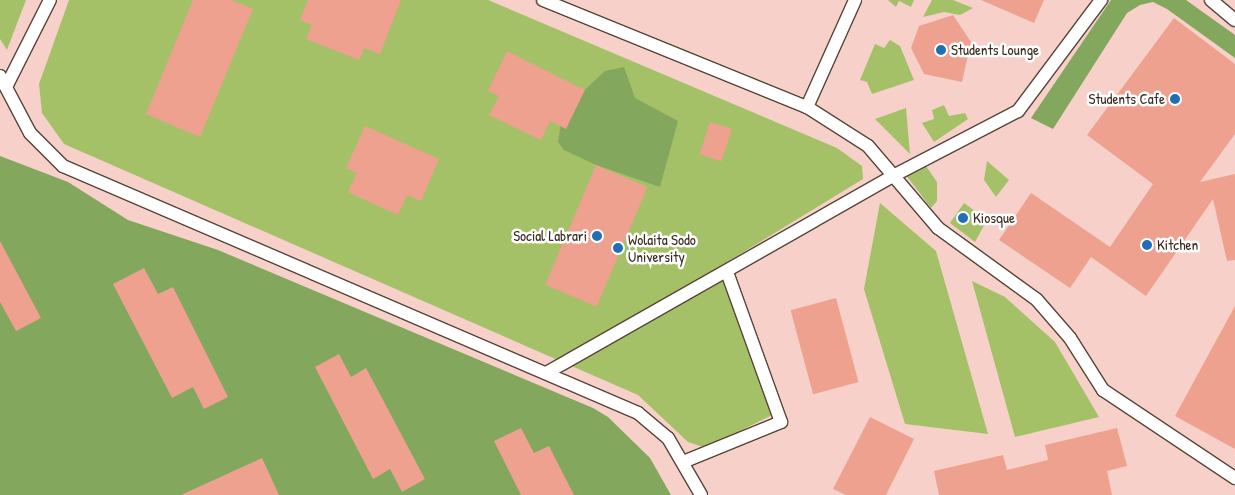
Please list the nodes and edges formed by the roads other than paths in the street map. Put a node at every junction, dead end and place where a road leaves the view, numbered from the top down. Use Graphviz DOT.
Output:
graph roads {
  1 [pos="50,0"];
  2 [pos="543,0"];
  3 [pos="855,0"];
  4 [pos="1101,0"];
  5 [pos="1211,0"];
  6 [pos="1235,20"];
  7 [pos="3,81"];
  8 [pos="807,106"];
  9 [pos="891,177"];
  10 [pos="727,272"];
  11 [pos="548,372"];
  12 [pos="683,462"];
  13 [pos="1235,478"];
  14 [pos="701,495"];
  1 -- 7 [label="lane"];
  2 -- 8 [label="lane"];
  3 -- 8 [label="lane"];
  4 -- 9 [label="lane"];
  5 -- 6 [label="lane"];
  7 -- 11 [label="lane"];
  8 -- 9 [label="lane"];
  9 -- 10 [label="lane"];
  9 -- 13 [label="lane"];
  10 -- 11 [label="lane"];
  10 -- 12 [label="lane"];
  11 -- 12 [label="lane"];
  12 -- 14 [label="lane"];
}
